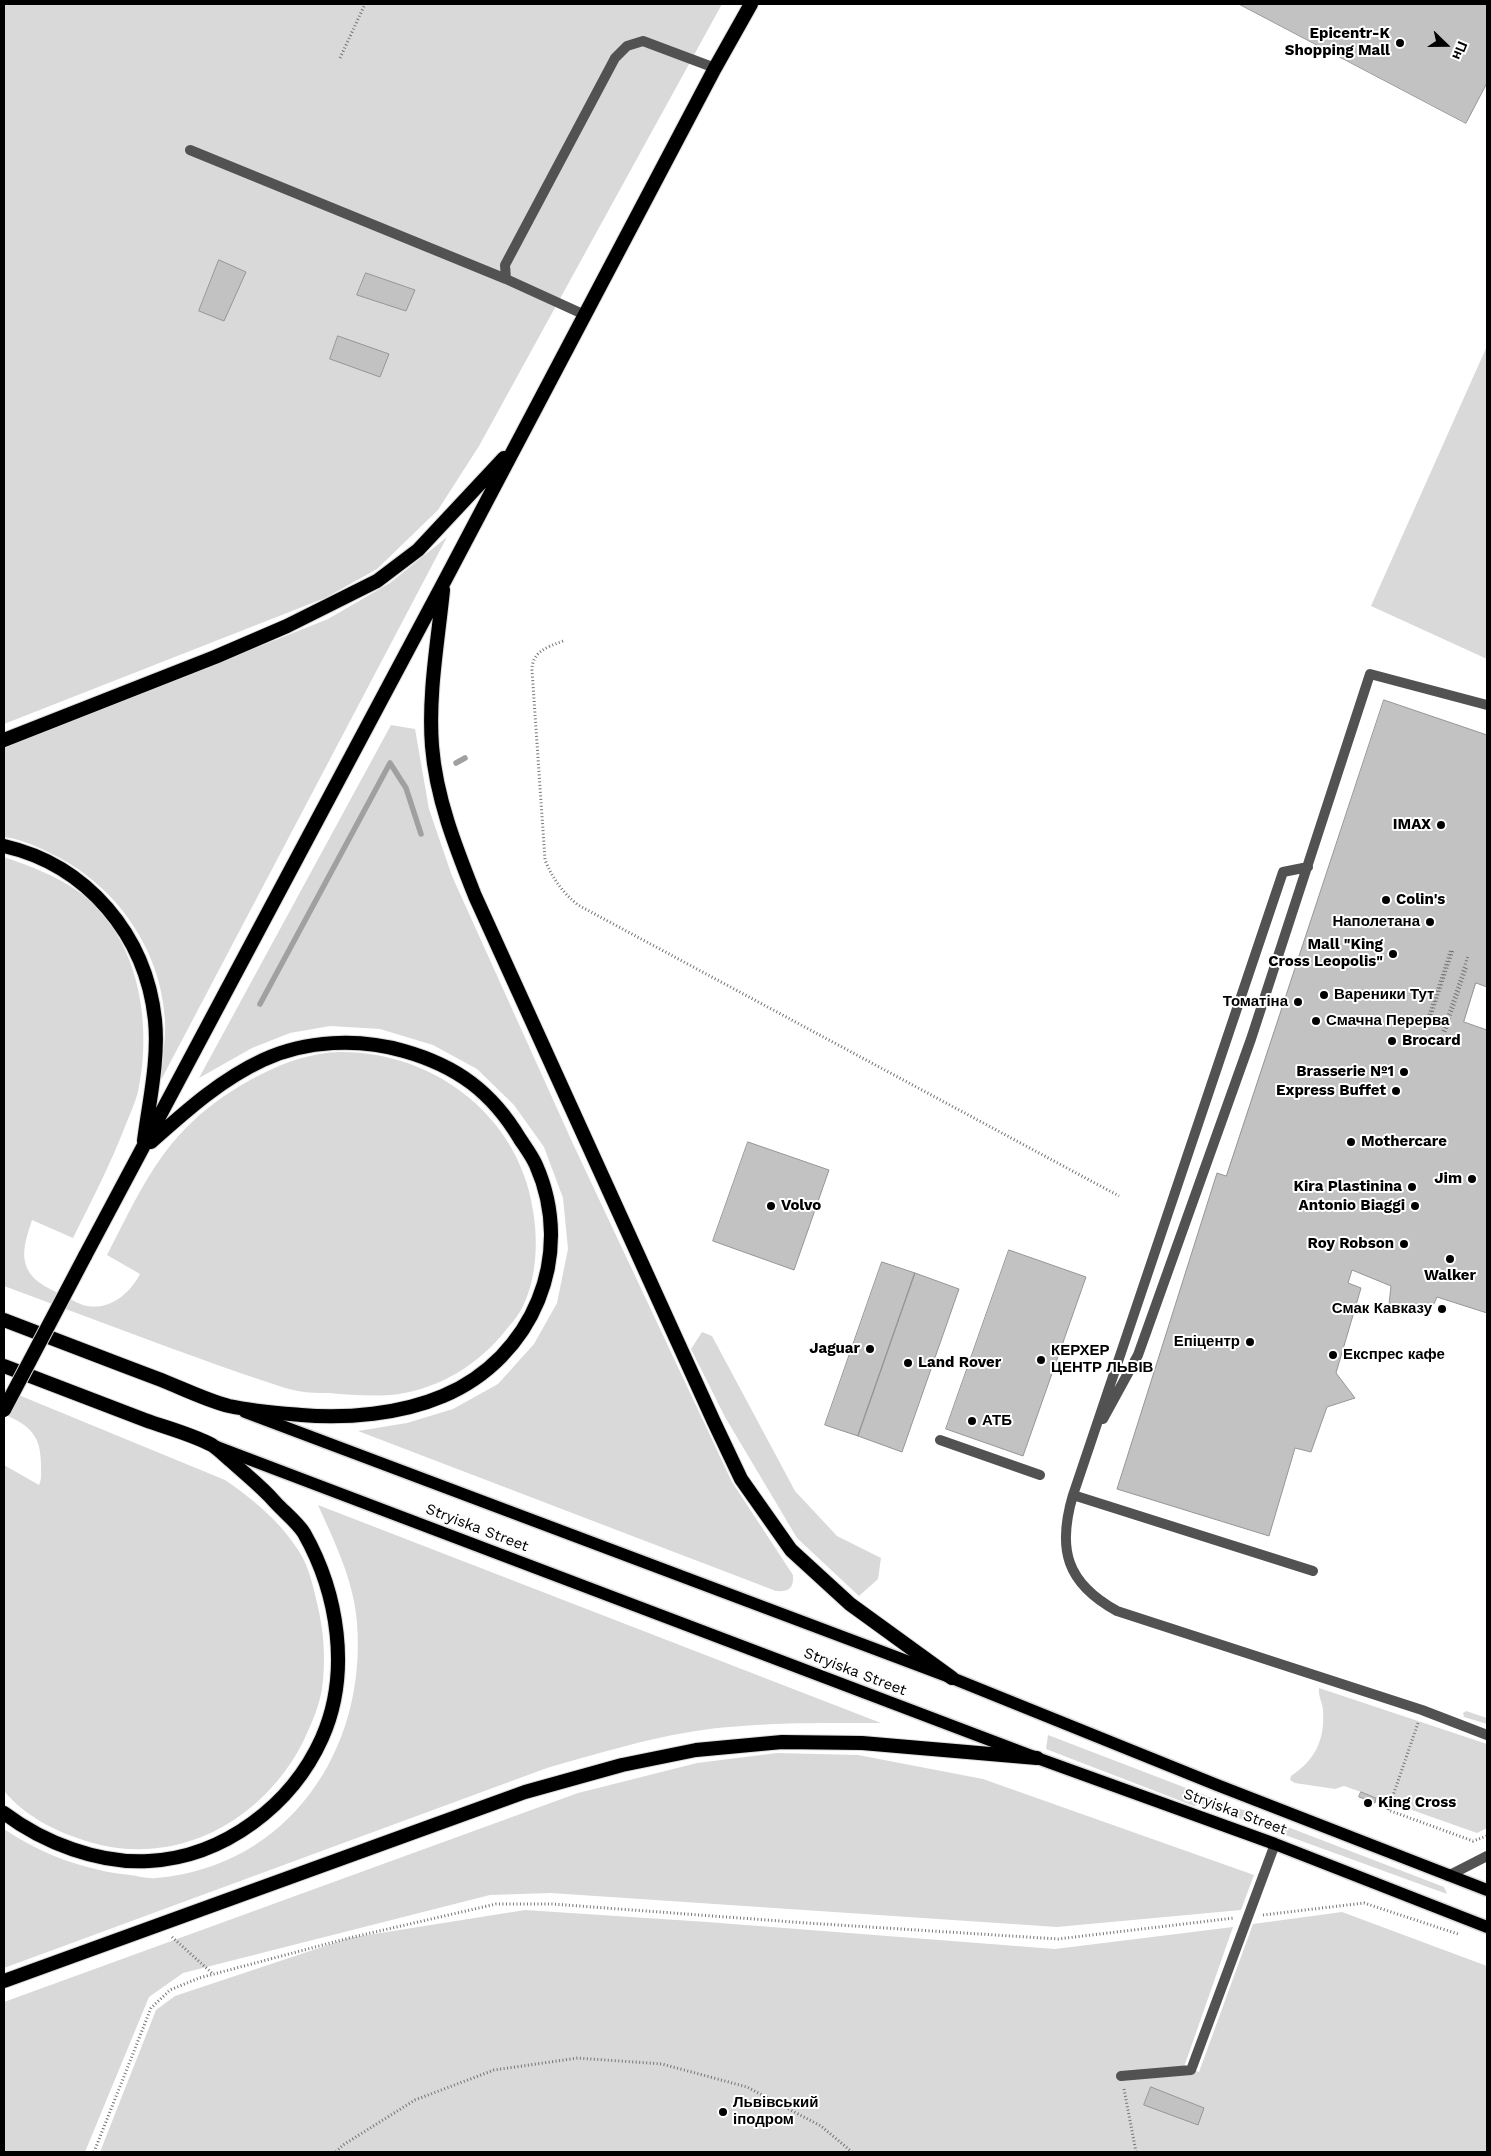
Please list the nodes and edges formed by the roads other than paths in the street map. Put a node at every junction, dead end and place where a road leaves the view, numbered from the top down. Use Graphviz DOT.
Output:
graph roads {
  1 [pos="751,4"];
  2 [pos="715,68"];
  3 [pos="190,150"];
  4 [pos="506,279"];
  5 [pos="585,315"];
  6 [pos="517,445"];
  7 [pos="444,582"];
  8 [pos="1487,706"];
  9 [pos="4,740"];
  10 [pos="4,846"];
  11 [pos="1308,867"];
  12 [pos="143,1149"];
  13 [pos="4,1320"];
  14 [pos="4,1366"];
  15 [pos="229,1406"];
  16 [pos="4,1410"];
  17 [pos="940,1440"];
  18 [pos="1090,1443"];
  19 [pos="213,1446"];
  20 [pos="1040,1475"];
  21 [pos="1073,1495"];
  22 [pos="1313,1571"];
  23 [pos="952,1678"];
  24 [pos="1487,1734"];
  25 [pos="1037,1758"];
  26 [pos="4,1813"];
  27 [pos="1275,1844"];
  28 [pos="1487,1856"];
  29 [pos="1448,1876"];
  30 [pos="1487,1890"];
  31 [pos="1487,1927"];
  32 [pos="4,1981"];
  33 [pos="1121,2076"];
  1 -- 2 [label="highway"];
  2 -- 4 [label="lane"];
  2 -- 5 [label="highway"];
  3 -- 4 [label="lane"];
  4 -- 5 [label="lane"];
  5 -- 6 [label="highway"];
  6 -- 7 [label="highway"];
  6 -- 9 [label="highway"];
  7 -- 12 [label="highway"];
  7 -- 23 [label="highway"];
  8 -- 11 [label="lane"];
  10 -- 12 [label="highway"];
  11 -- 18 [label="lane"];
  11 -- 18 [label="lane"];
  12 -- 15 [label="highway"];
  12 -- 16 [label="highway, bridge"];
  13 -- 15 [label="highway"];
  14 -- 19 [label="highway"];
  15 -- 23 [label="main road, Stryiska Street"];
  17 -- 20 [label="lane"];
  18 -- 21 [label="lane"];
  19 -- 25 [label="main road, Stryiska Street"];
  19 -- 26 [label="highway"];
  21 -- 22 [label="lane"];
  21 -- 24 [label="lane"];
  23 -- 29 [label="main road, Stryiska Street"];
  25 -- 27 [label="main road, Stryiska Street"];
  25 -- 32 [label="highway"];
  27 -- 31 [label="main road, Stryiska Street"];
  27 -- 33 [label="lane"];
  28 -- 29 [label="lane"];
  29 -- 30 [label="main road, Stryiska Street"];
}
